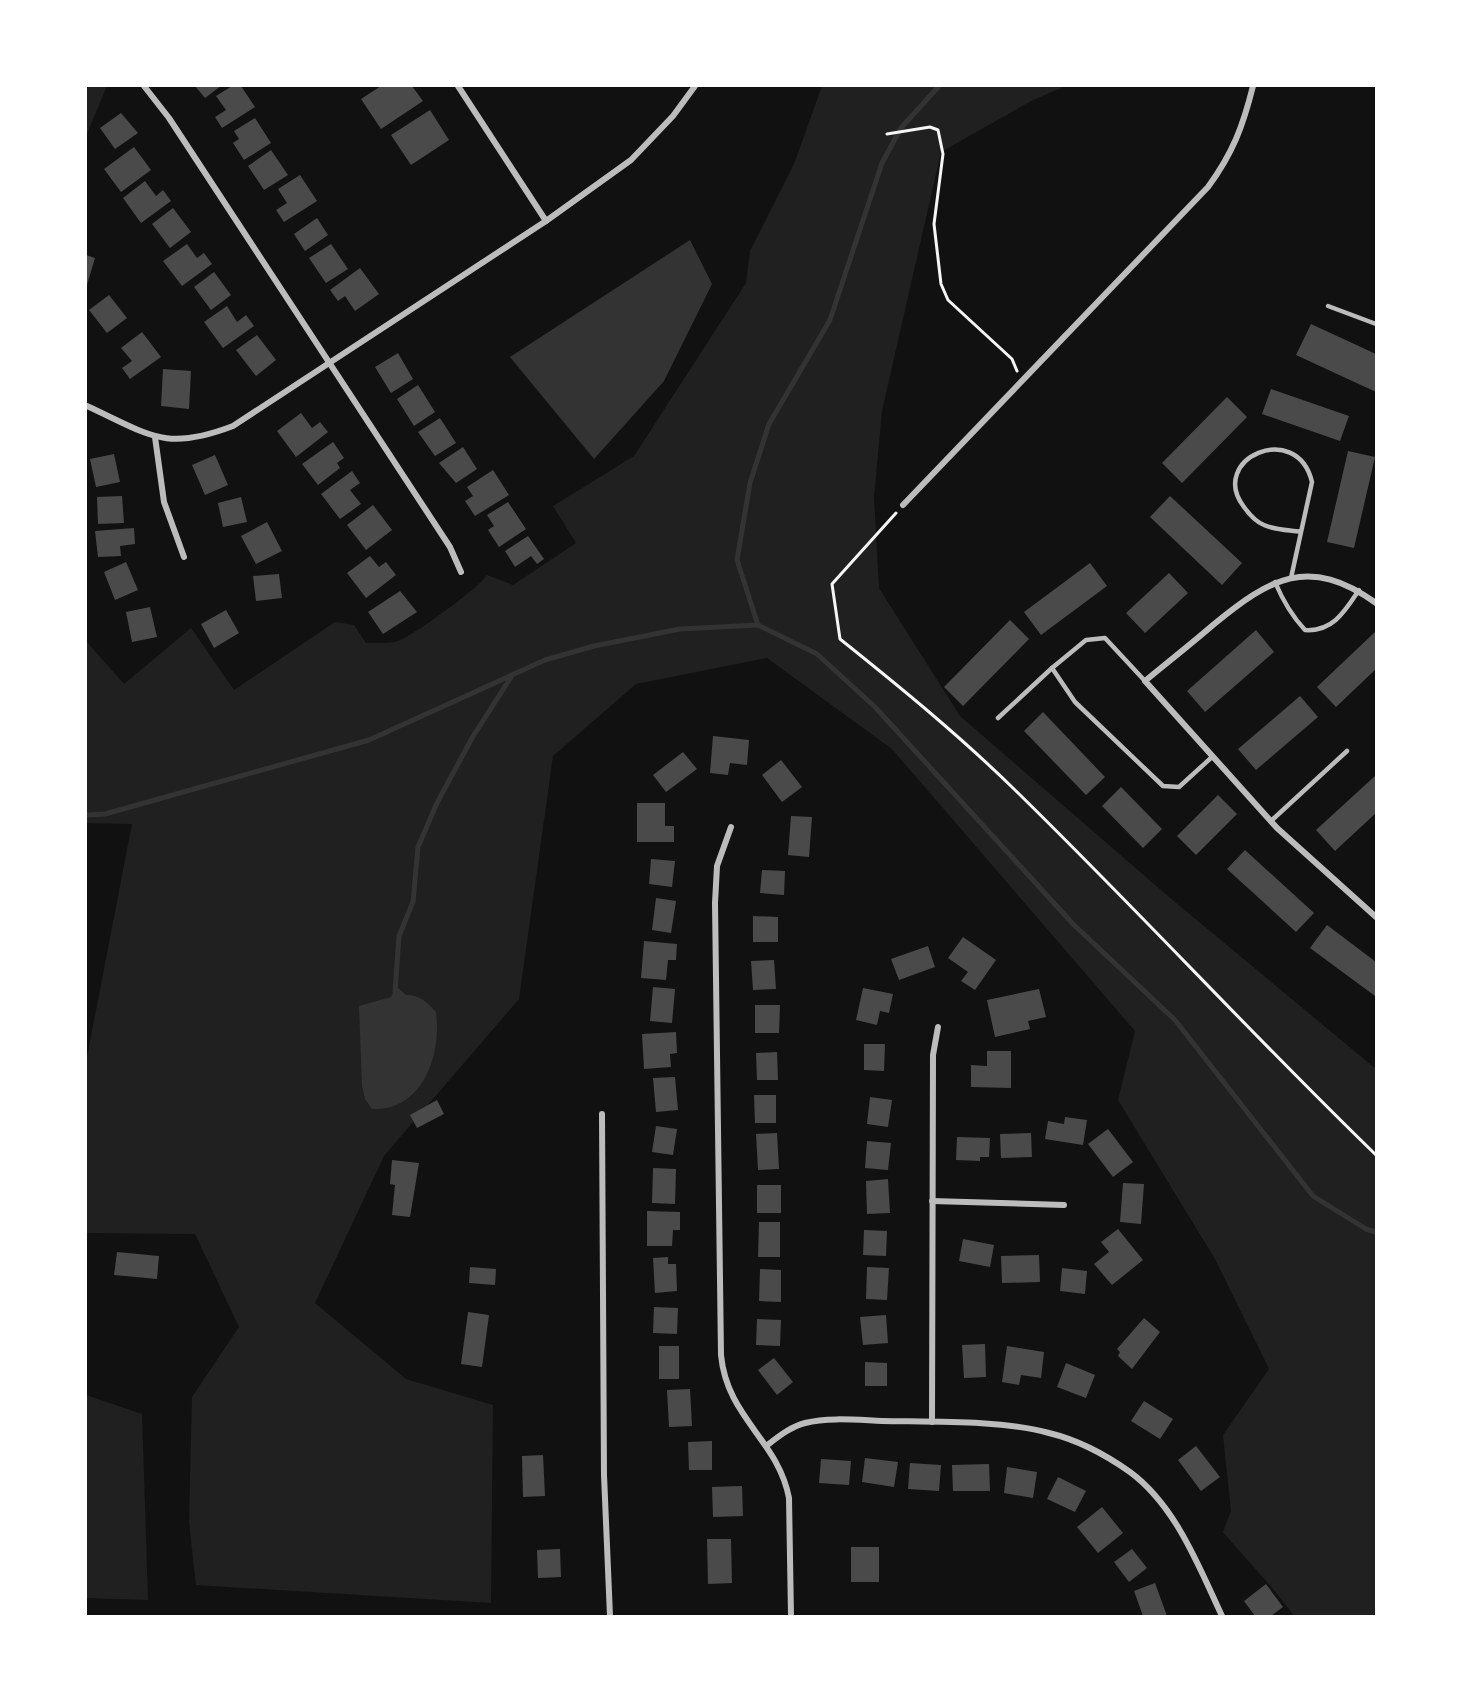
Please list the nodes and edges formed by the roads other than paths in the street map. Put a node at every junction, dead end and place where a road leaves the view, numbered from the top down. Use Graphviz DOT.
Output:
graph roads {
  1 [pos="144,86"];
  2 [pos="458,86"];
  3 [pos="695,86"];
  4 [pos="1253,86"];
  5 [pos="546,221"];
  6 [pos="1328,306"];
  7 [pos="1377,324"];
  8 [pos="332,362"];
  9 [pos="87,406"];
  10 [pos="155,437"];
  11 [pos="903,505"];
  12 [pos="1301,532"];
  13 [pos="184,557"];
  14 [pos="461,572"];
  15 [pos="1290,578"];
  16 [pos="1275,582"];
  17 [pos="1359,590"];
  18 [pos="1377,603"];
  19 [pos="1052,668"];
  20 [pos="1145,681"];
  21 [pos="998,718"];
  22 [pos="1347,751"];
  23 [pos="1212,757"];
  24 [pos="1271,822"];
  25 [pos="731,827"];
  26 [pos="1377,917"];
  27 [pos="938,1027"];
  28 [pos="602,1114"];
  29 [pos="932,1201"];
  30 [pos="1064,1205"];
  31 [pos="932,1422"];
  32 [pos="766,1446"];
  33 [pos="610,1617"];
  34 [pos="791,1617"];
  35 [pos="1222,1617"];
  1 -- 8 [label="street"];
  2 -- 5 [label="street"];
  3 -- 5 [label="street"];
  4 -- 11 [label="street"];
  5 -- 8 [label="street"];
  6 -- 7 [label="lane"];
  8 -- 10 [label="street"];
  8 -- 14 [label="street"];
  9 -- 10 [label="street"];
  10 -- 13 [label="street"];
  12 -- 12 [label="lane"];
  12 -- 15 [label="lane"];
  15 -- 16 [label="street"];
  15 -- 17 [label="street"];
  16 -- 17 [label="lane"];
  16 -- 20 [label="street"];
  17 -- 18 [label="street"];
  19 -- 20 [label="lane"];
  19 -- 21 [label="lane"];
  19 -- 23 [label="lane"];
  20 -- 23 [label="street"];
  22 -- 24 [label="lane"];
  23 -- 24 [label="street"];
  24 -- 26 [label="street"];
  25 -- 32 [label="street"];
  27 -- 29 [label="street"];
  28 -- 33 [label="street"];
  29 -- 30 [label="street"];
  29 -- 31 [label="street"];
  31 -- 32 [label="street"];
  31 -- 35 [label="street"];
  32 -- 34 [label="street"];
}
